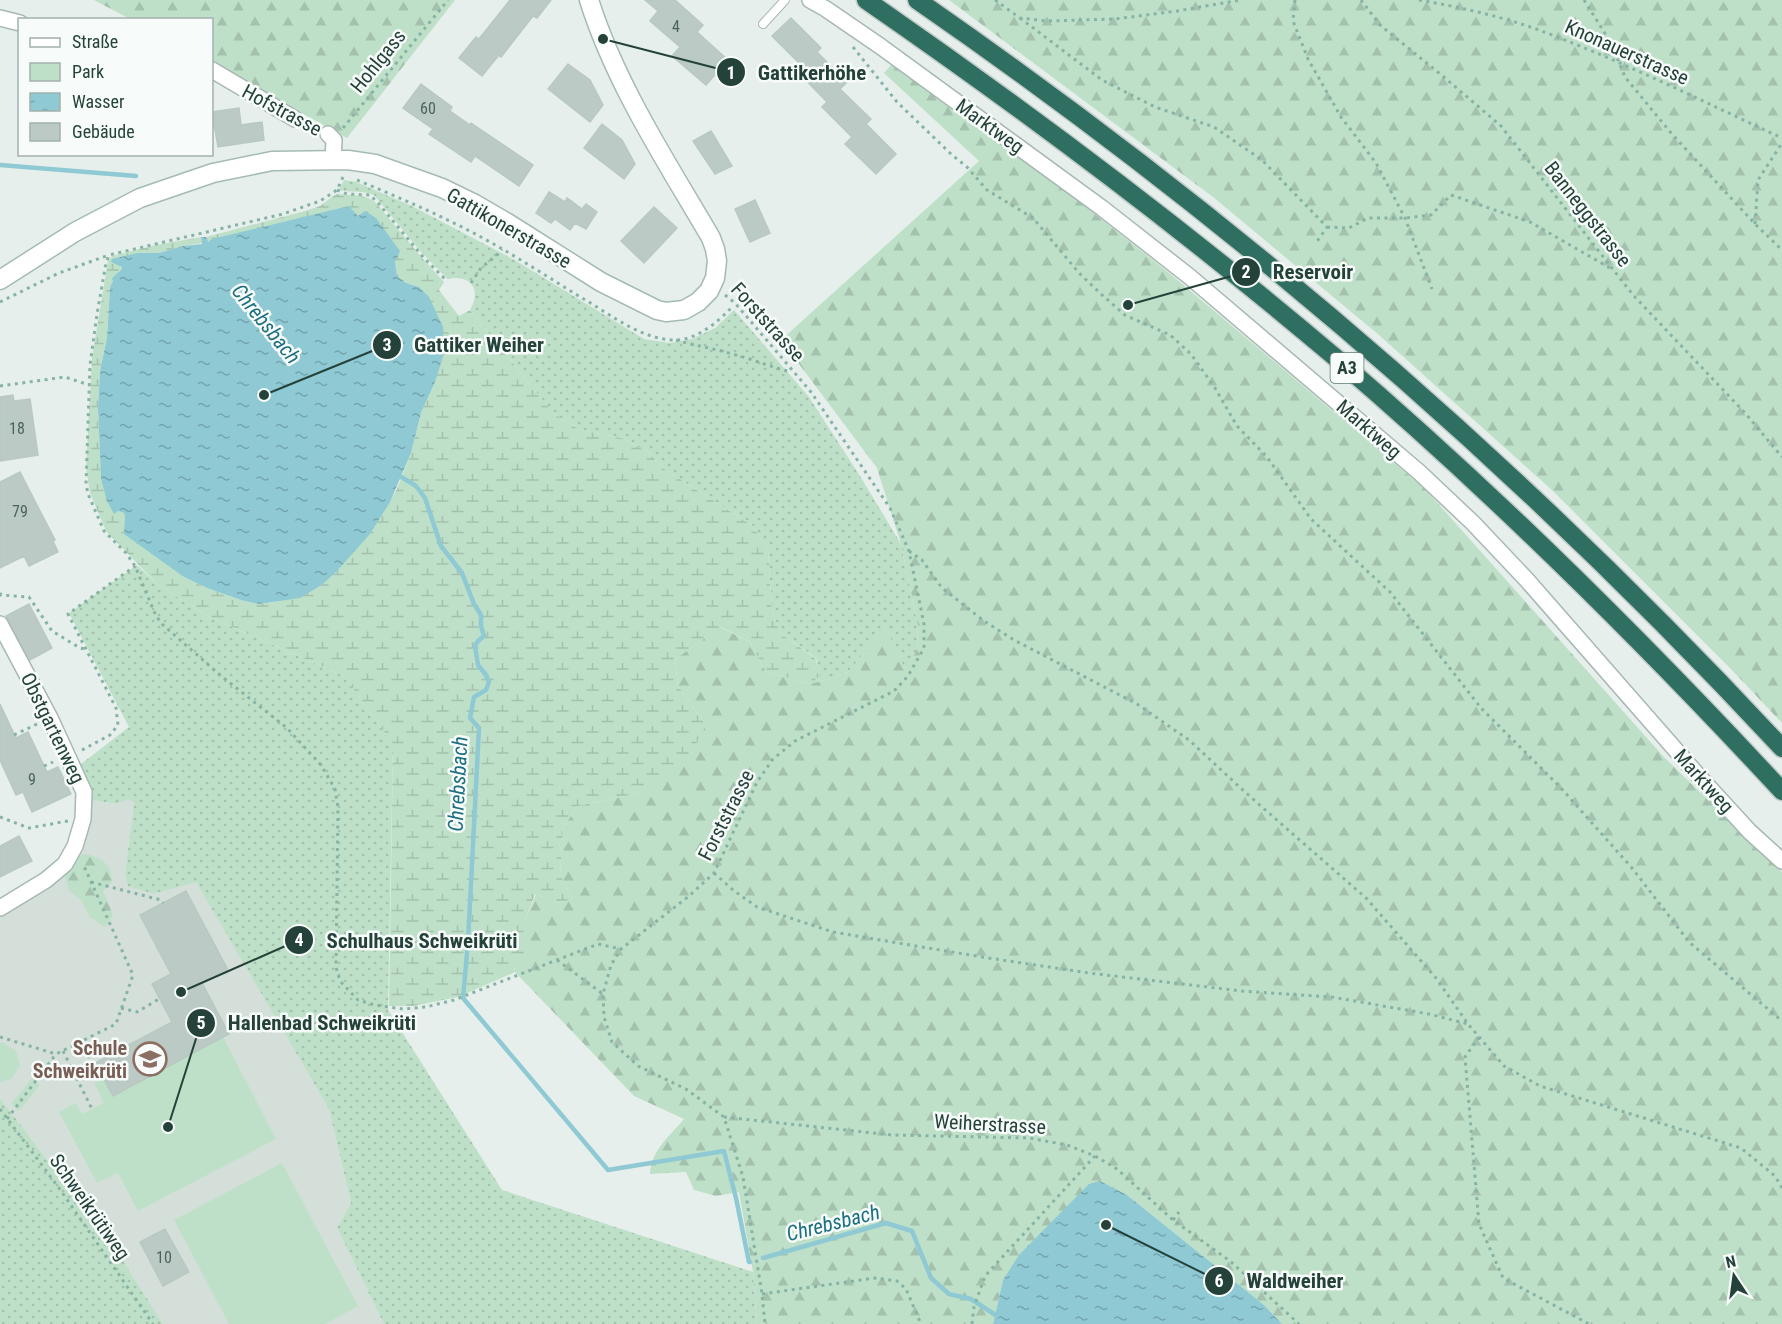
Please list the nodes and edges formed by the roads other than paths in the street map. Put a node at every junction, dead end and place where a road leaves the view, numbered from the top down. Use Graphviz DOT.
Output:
graph roads {
  1 [pos="589,0"];
  2 [pos="785,0"];
  3 [pos="810,0"];
  4 [pos="866,0"];
  5 [pos="917,0"];
  6 [pos="0,18"];
  7 [pos="18,22"];
  8 [pos="763,24"];
  9 [pos="213,71"];
  10 [pos="295,119"];
  11 [pos="335,132"];
  12 [pos="333,160"];
  13 [pos="0,280"];
  14 [pos="0,624"];
  15 [pos="1782,748"];
  16 [pos="1782,791"];
  17 [pos="1782,861"];
  18 [pos="0,908"];
  1 -- 12 [label="main road, Gattikonerstrasse"];
  2 -- 8 [label="lane"];
  3 -- 17 [label="street, Marktweg"];
  4 -- 16 [label="highway, A3"];
  5 -- 15 [label="highway, A3"];
  6 -- 7 [label="street"];
  9 -- 10 [label="street, Hofstrasse"];
  11 -- 12 [label="street, Hofstrasse"];
  12 -- 13 [label="main road, Gattikonerstrasse"];
  14 -- 18 [label="street, Obstgartenweg"];
}
